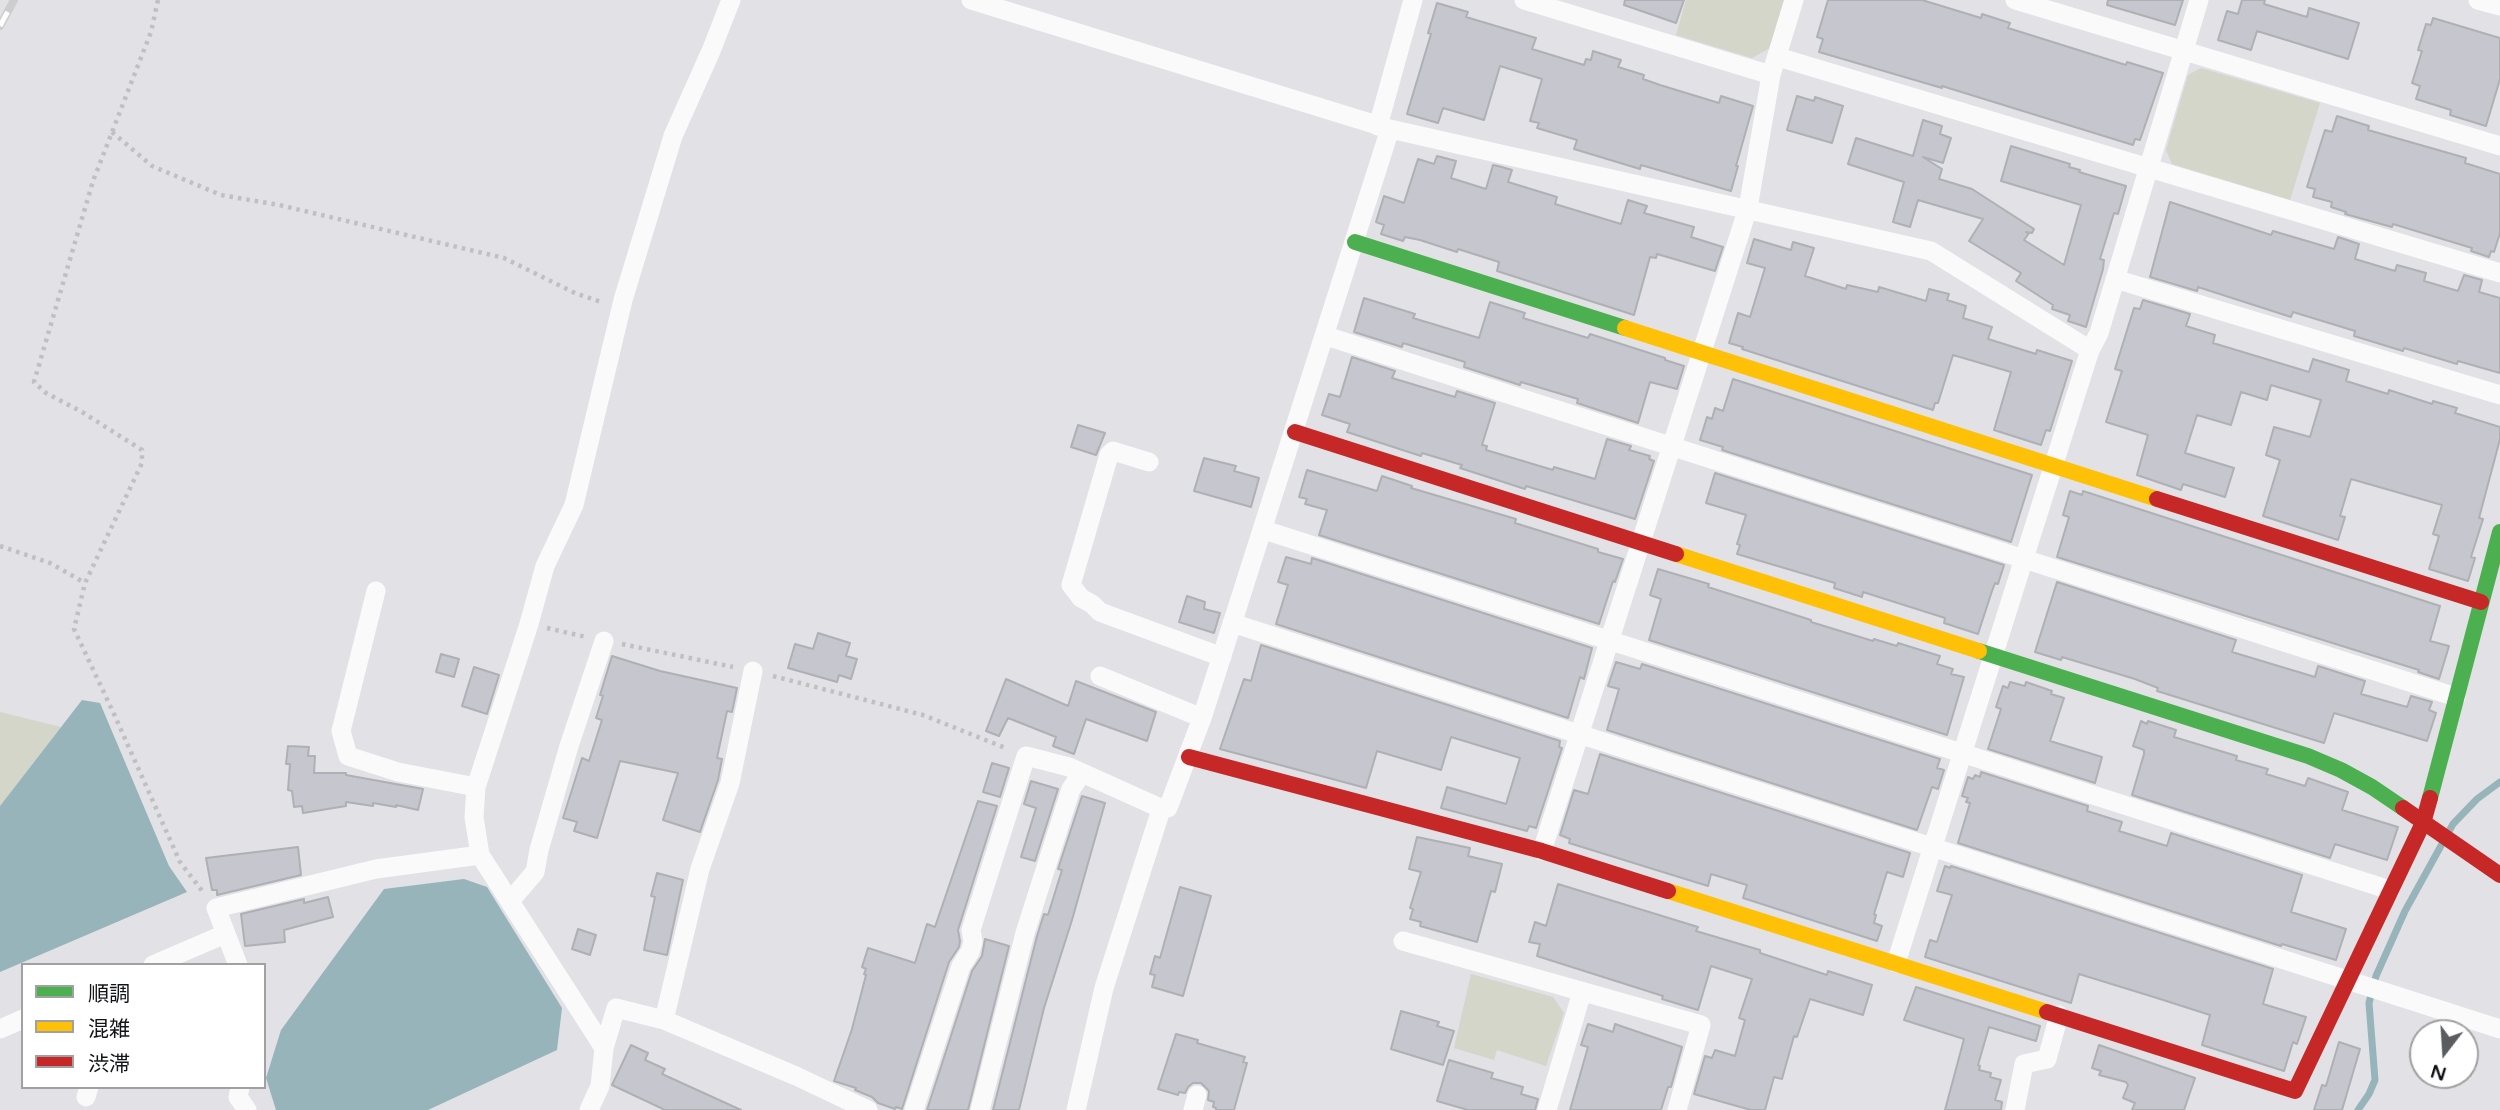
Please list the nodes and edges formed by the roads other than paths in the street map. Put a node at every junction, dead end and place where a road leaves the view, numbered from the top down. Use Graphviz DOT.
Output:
graph roads {
  1 [pos="731,0"];
  2 [pos="971,0"];
  3 [pos="1413,0"];
  4 [pos="1524,0"];
  5 [pos="1794,0"];
  6 [pos="2015,0"];
  7 [pos="2199,0"];
  8 [pos="2478,0"];
  9 [pos="2500,6"];
  10 [pos="2183,51"];
  11 [pos="1774,66"];
  12 [pos="1384,127"];
  13 [pos="2500,146"];
  14 [pos="2149,168"];
  15 [pos="1748,208"];
  16 [pos="1354,242"];
  17 [pos="2500,273"];
  18 [pos="2115,279"];
  19 [pos="1326,335"];
  20 [pos="2090,350"];
  21 [pos="1703,353"];
  22 [pos="2500,395"];
  23 [pos="1295,432"];
  24 [pos="1674,446"];
  25 [pos="1149,462"];
  26 [pos="2054,466"];
  27 [pos="1264,530"];
  28 [pos="2500,531"];
  29 [pos="1642,543"];
  30 [pos="2024,558"];
  31 [pos="376,591"];
  32 [pos="2481,601"];
  33 [pos="1232,623"];
  34 [pos="1610,639"];
  35 [pos="604,641"];
  36 [pos="1993,656"];
  37 [pos="1222,657"];
  38 [pos="753,671"];
  39 [pos="1100,676"];
  40 [pos="2456,697"];
  41 [pos="1202,718"];
  42 [pos="1581,735"];
  43 [pos="1962,753"];
  44 [pos="1189,757"];
  45 [pos="1082,773"];
  46 [pos="476,787"];
  47 [pos="1158,807"];
  48 [pos="2430,827"];
  49 [pos="1932,846"];
  50 [pos="1542,851"];
  51 [pos="480,855"];
  52 [pos="2500,874"];
  53 [pos="2390,890"];
  54 [pos="511,900"];
  55 [pos="225,934"];
  56 [pos="1403,941"];
  57 [pos="158,963"];
  58 [pos="237,963"];
  59 [pos="1895,963"];
  60 [pos="2354,982"];
  61 [pos="1582,992"];
  62 [pos="2059,1016"];
  63 [pos="21,1020"];
  64 [pos="664,1020"];
  65 [pos="0,1029"];
  66 [pos="2500,1029"];
  67 [pos="604,1048"];
  68 [pos="240,1089"];
  69 [pos="247,1110"];
  70 [pos="589,1110"];
  71 [pos="869,1110"];
  72 [pos="914,1110"];
  73 [pos="980,1110"];
  74 [pos="1076,1110"];
  75 [pos="1547,1110"];
  76 [pos="1677,1110"];
  77 [pos="2015,1110"];
  1 -- 46 [label="street"];
  2 -- 12 [label="street"];
  3 -- 12 [label="street"];
  4 -- 11 [label="street"];
  5 -- 11 [label="street"];
  6 -- 10 [label="street"];
  7 -- 10 [label="street"];
  8 -- 9 [label="street"];
  10 -- 13 [label="street"];
  10 -- 14 [label="street"];
  11 -- 14 [label="street"];
  11 -- 15 [label="street"];
  12 -- 15 [label="street"];
  12 -- 16 [label="street"];
  14 -- 17 [label="street"];
  14 -- 18 [label="street"];
  15 -- 20 [label="street"];
  15 -- 21 [label="street"];
  16 -- 19 [label="street"];
  16 -- 21 [label="street"];
  18 -- 20 [label="street"];
  18 -- 22 [label="street"];
  19 -- 23 [label="street"];
  19 -- 24 [label="street"];
  20 -- 26 [label="street"];
  21 -- 24 [label="street"];
  21 -- 26 [label="street"];
  23 -- 27 [label="street"];
  23 -- 29 [label="street"];
  24 -- 29 [label="street"];
  24 -- 30 [label="street"];
  25 -- 37 [label="street"];
  26 -- 30 [label="street"];
  26 -- 32 [label="street"];
  27 -- 33 [label="street"];
  27 -- 34 [label="street"];
  28 -- 32 [label="street"];
  29 -- 34 [label="street"];
  29 -- 36 [label="street"];
  30 -- 36 [label="street"];
  30 -- 40 [label="street"];
  31 -- 46 [label="street"];
  32 -- 40 [label="street"];
  33 -- 37 [label="street"];
  33 -- 42 [label="street"];
  34 -- 42 [label="street"];
  34 -- 43 [label="street"];
  35 -- 54 [label="street"];
  36 -- 43 [label="street"];
  36 -- 48 [label="street"];
  37 -- 41 [label="street"];
  38 -- 64 [label="street"];
  39 -- 41 [label="street"];
  40 -- 48 [label="street"];
  41 -- 44 [label="street"];
  42 -- 49 [label="street"];
  42 -- 50 [label="street"];
  43 -- 49 [label="street"];
  43 -- 53 [label="street"];
  44 -- 47 [label="street"];
  44 -- 50 [label="street"];
  45 -- 47 [label="street"];
  45 -- 72 [label="street"];
  45 -- 73 [label="street"];
  46 -- 51 [label="street"];
  47 -- 74 [label="street"];
  48 -- 52 [label="street"];
  48 -- 53 [label="street"];
  49 -- 59 [label="street"];
  49 -- 60 [label="street"];
  50 -- 59 [label="street"];
  51 -- 54 [label="street"];
  51 -- 55 [label="street"];
  53 -- 60 [label="street"];
  54 -- 67 [label="street"];
  55 -- 57 [label="street"];
  55 -- 58 [label="street"];
  56 -- 61 [label="street"];
  59 -- 62 [label="street"];
  60 -- 62 [label="street"];
  60 -- 66 [label="street"];
  61 -- 75 [label="street"];
  61 -- 76 [label="street"];
  62 -- 77 [label="street"];
  63 -- 65 [label="street"];
  64 -- 67 [label="street"];
  64 -- 71 [label="street"];
  67 -- 70 [label="street"];
  68 -- 69 [label="street"];
}
